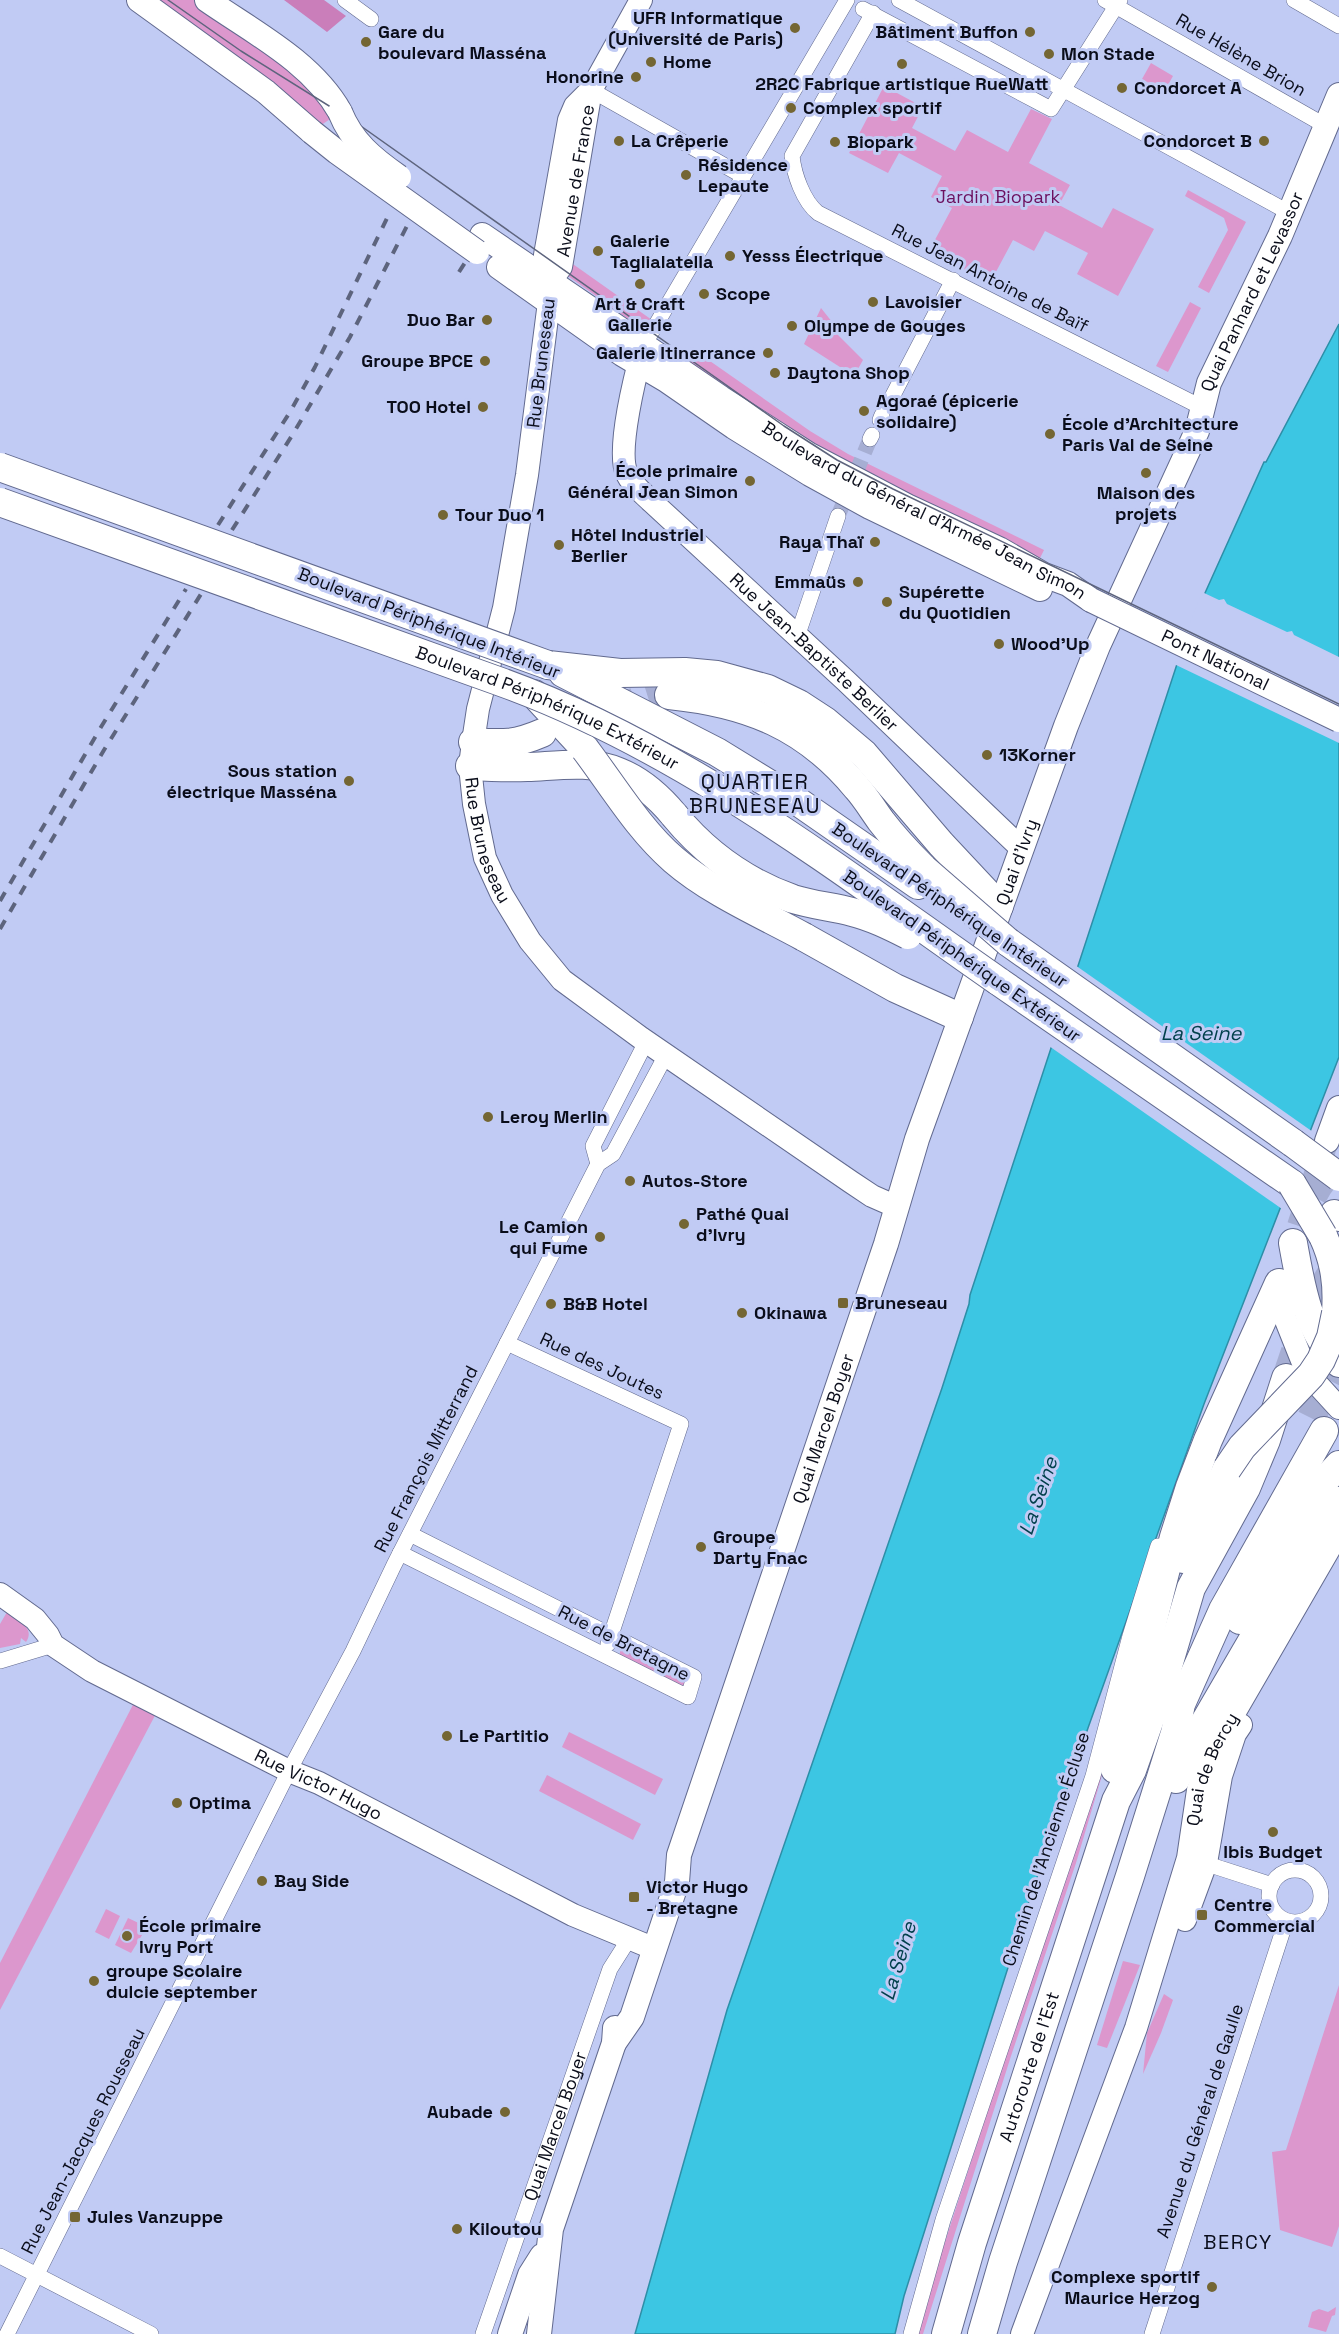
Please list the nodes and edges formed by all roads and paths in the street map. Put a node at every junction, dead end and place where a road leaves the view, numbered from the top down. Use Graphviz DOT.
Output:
graph roads {
  1 [pos="140,0"];
  2 [pos="207,0"];
  3 [pos="345,0"];
  4 [pos="641,0"];
  5 [pos="847,0"];
  6 [pos="899,0"];
  7 [pos="1294,0"];
  8 [pos="1113,2"];
  9 [pos="371,19"];
  10 [pos="1339,26"];
  11 [pos="1062,89"];
  12 [pos="591,90"];
  13 [pos="1339,94"];
  14 [pos="1326,126"];
  15 [pos="743,176"];
  16 [pos="1290,213"];
  17 [pos="480,244"];
  18 [pos="953,280"];
  19 [pos="549,292"];
  20 [pos="641,355"];
  21 [pos="891,399"];
  22 [pos="1201,407"];
  23 [pos="0,466"];
  24 [pos="0,502"];
  25 [pos="838,516"];
  26 [pos="1140,558"];
  27 [pos="1091,600"];
  28 [pos="797,637"];
  29 [pos="548,665"];
  30 [pos="534,694"];
  31 [pos="669,695"];
  32 [pos="1339,720"];
  33 [pos="542,733"];
  34 [pos="472,754"];
  35 [pos="1021,848"];
  36 [pos="921,877"];
  37 [pos="999,906"];
  38 [pos="998,981"];
  39 [pos="959,1017"];
  40 [pos="641,1050"];
  41 [pos="661,1064"];
  42 [pos="613,1104"];
  43 [pos="1339,1108"];
  44 [pos="633,1115"];
  45 [pos="1293,1143"];
  46 [pos="1333,1149"];
  47 [pos="598,1164"];
  48 [pos="1339,1177"];
  49 [pos="897,1207"];
  50 [pos="1323,1237"];
  51 [pos="1279,1283"];
  52 [pos="507,1343"];
  53 [pos="1339,1363"];
  54 [pos="1221,1377"];
  55 [pos="1286,1378"];
  56 [pos="1325,1419"];
  57 [pos="1339,1464"];
  58 [pos="1339,1501"];
  59 [pos="1328,1530"];
  60 [pos="410,1534"];
  61 [pos="400,1553"];
  62 [pos="1339,1558"];
  63 [pos="0,1594"];
  64 [pos="611,1635"];
  65 [pos="1149,1635"];
  66 [pos="53,1646"];
  67 [pos="603,1654"];
  68 [pos="0,1662"];
  69 [pos="1165,1676"];
  70 [pos="1175,1733"];
  71 [pos="288,1771"];
  72 [pos="1116,1801"];
  73 [pos="1197,1860"];
  74 [pos="1130,1876"];
  75 [pos="1272,1885"];
  76 [pos="1286,1921"];
  77 [pos="643,1944"];
  78 [pos="549,2244"];
  79 [pos="0,2256"];
  80 [pos="38,2275"];
  81 [pos="7,2334"];
  82 [pos="152,2334"];
  83 [pos="483,2334"];
  84 [pos="510,2334"];
  85 [pos="538,2334"];
  86 [pos="911,2334"];
  87 [pos="946,2334"];
  88 [pos="982,2334"];
  89 [pos="1022,2334"];
  90 [pos="1152,2334"];
  1 -- 17 [label="main road, Boulevard du Général d'Armée Jean Simon, bridge"];
  2 -- 17 [label="main road, Boulevard du Général d'Armée Jean Simon, bridge"];
  3 -- 9 [label="street"];
  4 -- 12 [label="main road, Avenue de France"];
  5 -- 15 [label="street"];
  6 -- 11 [label="street"];
  7 -- 10 [label="street"];
  8 -- 11 [label="street"];
  8 -- 14 [label="street, Rue Hélène Brion"];
  11 -- 16 [label="street"];
  11 -- 18 [label="street, Rue Jean Antoine de Baïf"];
  12 -- 15 [label="street"];
  12 -- 19 [label="main road, Avenue de France"];
  13 -- 14 [label="main road, Quai Panhard et Levassor"];
  14 -- 16 [label="main road, Quai Panhard et Levassor"];
  15 -- 20 [label="street"];
  16 -- 22 [label="main road, Quai Panhard et Levassor"];
  17 -- 19 [label="main road, Boulevard du Général d'Armée Jean Simon"];
  18 -- 21 [label="street"];
  18 -- 22 [label="street, Rue Jean Antoine de Baïf"];
  19 -- 20 [label="main road, Boulevard du Général d'Armée Jean Simon"];
  19 -- 34 [label="main road, Rue Bruneseau"];
  20 -- 27 [label="main road, Boulevard du Général d'Armée Jean Simon"];
  20 -- 28 [label="main road, Rue Jean-Baptiste Berlier"];
  22 -- 26 [label="main road, Quai Panhard et Levassor"];
  23 -- 29 [label="highway, Boulevard Périphérique Intérieur, bridge"];
  24 -- 30 [label="highway, Boulevard Périphérique Extérieur, bridge"];
  25 -- 28 [label="street"];
  26 -- 35 [label="main road, Quai d'Ivry"];
  27 -- 32 [label="main road, Pont National, bridge"];
  28 -- 35 [label="main road, Rue Jean-Baptiste Berlier"];
  29 -- 36 [label="highway, Boulevard Périphérique Intérieur"];
  29 -- 37 [label="highway"];
  30 -- 38 [label="highway, Boulevard Périphérique Extérieur, bridge"];
  30 -- 39 [label="highway, bridge"];
  31 -- 36 [label="highway"];
  33 -- 34 [label="highway"];
  34 -- 38 [label="highway, bridge"];
  34 -- 40 [label="main road, Rue Bruneseau"];
  35 -- 37 [label="main road, Quai d'Ivry"];
  36 -- 45 [label="highway, Boulevard Périphérique Intérieur, bridge"];
  37 -- 39 [label="main road, Quai d'Ivry"];
  38 -- 50 [label="highway, Boulevard Périphérique Extérieur"];
  39 -- 49 [label="main road, Quai d'Ivry"];
  40 -- 41 [label="main road, Rue Bruneseau"];
  40 -- 42 [label="street, Rue François Mitterrand"];
  41 -- 44 [label="street, Rue François Mitterrand"];
  41 -- 49 [label="main road, Rue Bruneseau"];
  42 -- 44 [label="street"];
  42 -- 47 [label="street, Rue François Mitterrand"];
  43 -- 46 [label="main road"];
  44 -- 47 [label="street, Rue François Mitterrand"];
  45 -- 46 [label="highway"];
  45 -- 48 [label="highway, Boulevard Périphérique Intérieur, bridge"];
  47 -- 52 [label="street, Rue François Mitterrand"];
  49 -- 77 [label="main road, Quai Marcel Boyer"];
  50 -- 51 [label="main road"];
  50 -- 53 [label="highway"];
  50 -- 65 [label="highway, bridge"];
  51 -- 56 [label="main road"];
  51 -- 65 [label="highway"];
  52 -- 60 [label="street, Rue François Mitterrand"];
  52 -- 64 [label="street, Rue des Joutes"];
  54 -- 86 [label="street, Chemin de l'Ancienne Écluse"];
  55 -- 69 [label="highway"];
  56 -- 69 [label="highway"];
  56 -- 70 [label="highway"];
  57 -- 70 [label="highway"];
  58 -- 59 [label="highway"];
  59 -- 73 [label="main road, Quai de Bercy"];
  59 -- 74 [label="highway"];
  60 -- 61 [label="street, Rue François Mitterrand"];
  60 -- 64 [label="street, Rue de Bretagne"];
  61 -- 67 [label="street, Rue de Bretagne"];
  61 -- 71 [label="street, Rue François Mitterrand"];
  62 -- 73 [label="main road, Quai de Bercy"];
  63 -- 66 [label="main road, Rue Victor Hugo"];
  64 -- 67 [label="street"];
  64 -- 67 [label="street, Rue de Bretagne"];
  65 -- 72 [label="highway"];
  66 -- 68 [label="street"];
  66 -- 71 [label="main road, Rue Victor Hugo"];
  69 -- 72 [label="highway"];
  70 -- 74 [label="highway"];
  71 -- 77 [label="main road, Rue Victor Hugo"];
  71 -- 80 [label="street, Rue Jean-Jacques Rousseau"];
  72 -- 87 [label="highway, Autoroute de l’Est"];
  73 -- 75 [label="street"];
  73 -- 89 [label="main road, Quai de Bercy"];
  74 -- 88 [label="highway, Autoroute de l’Est"];
  75 -- 76 [label="street"];
  75 -- 76 [label="street"];
  76 -- 90 [label="street, Avenue du Général de Gaulle"];
  77 -- 78 [label="main road, Quai Marcel Boyer"];
  77 -- 83 [label="street, Quai Marcel Boyer"];
  78 -- 84 [label="main road"];
  78 -- 85 [label="main road"];
  79 -- 80 [label="street"];
  80 -- 81 [label="street, Rue Jean-Jacques Rousseau"];
  80 -- 82 [label="street"];
}
